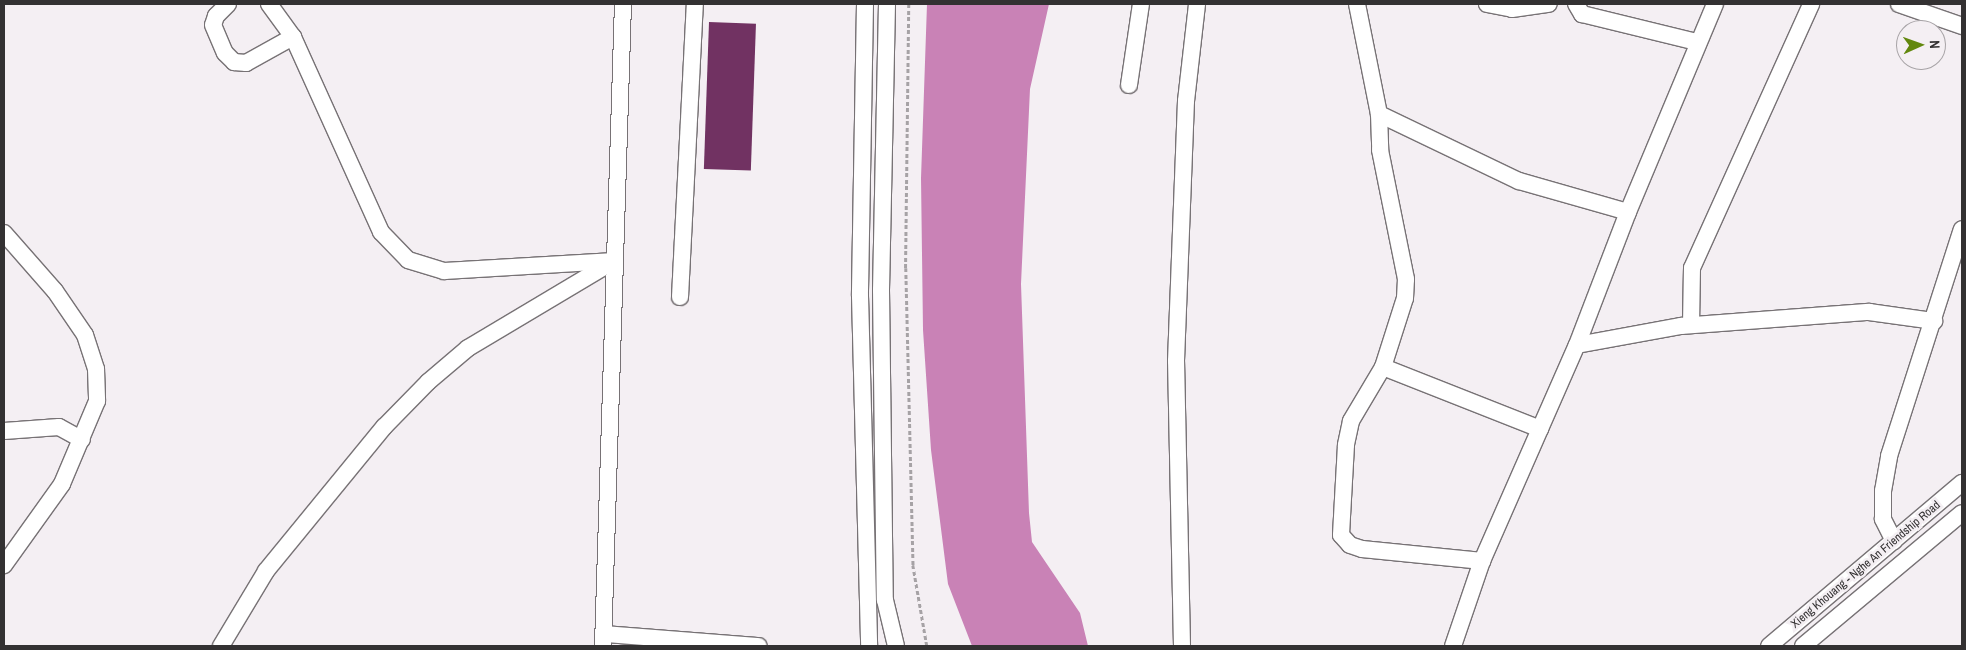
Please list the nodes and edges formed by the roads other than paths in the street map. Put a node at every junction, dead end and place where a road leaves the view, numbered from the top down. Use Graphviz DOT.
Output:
graph roads {
  1 [pos="228,4"];
  2 [pos="269,4"];
  3 [pos="623,4"];
  4 [pos="695,4"];
  5 [pos="865,4"];
  6 [pos="887,4"];
  7 [pos="1141,4"];
  8 [pos="1197,4"];
  9 [pos="1357,4"];
  10 [pos="1487,4"];
  11 [pos="1550,4"];
  12 [pos="1576,4"];
  13 [pos="1715,4"];
  14 [pos="1811,4"];
  15 [pos="1899,4"];
  16 [pos="1962,26"];
  17 [pos="293,36"];
  18 [pos="1697,42"];
  19 [pos="1128,85"];
  20 [pos="1379,114"];
  21 [pos="1628,212"];
  22 [pos="1962,229"];
  23 [pos="4,232"];
  24 [pos="614,261"];
  25 [pos="680,297"];
  26 [pos="1934,321"];
  27 [pos="1691,325"];
  28 [pos="1577,345"];
  29 [pos="1383,367"];
  30 [pos="1540,429"];
  31 [pos="4,431"];
  32 [pos="82,440"];
  33 [pos="1962,483"];
  34 [pos="1962,513"];
  35 [pos="1894,541"];
  36 [pos="1482,561"];
  37 [pos="4,565"];
  38 [pos="604,640"];
  39 [pos="221,646"];
  40 [pos="759,646"];
  41 [pos="869,646"];
  42 [pos="896,646"];
  43 [pos="1182,646"];
  44 [pos="1452,646"];
  45 [pos="1769,646"];
  46 [pos="1803,646"];
  1 -- 17 [label="street"];
  2 -- 17 [label="street"];
  3 -- 24 [label="street"];
  4 -- 25 [label="street"];
  5 -- 41 [label="street"];
  6 -- 42 [label="street"];
  7 -- 19 [label="street"];
  8 -- 43 [label="street"];
  9 -- 20 [label="street"];
  10 -- 11 [label="street"];
  12 -- 18 [label="street"];
  13 -- 18 [label="street"];
  14 -- 27 [label="street"];
  15 -- 16 [label="street"];
  17 -- 24 [label="street"];
  18 -- 21 [label="street"];
  20 -- 21 [label="street"];
  20 -- 29 [label="street"];
  21 -- 28 [label="street"];
  22 -- 26 [label="street"];
  23 -- 32 [label="street"];
  24 -- 38 [label="street"];
  24 -- 39 [label="street"];
  26 -- 27 [label="street"];
  26 -- 35 [label="street"];
  27 -- 28 [label="street"];
  28 -- 30 [label="street"];
  29 -- 30 [label="street"];
  29 -- 36 [label="street"];
  30 -- 36 [label="street"];
  31 -- 32 [label="street"];
  32 -- 37 [label="street"];
  33 -- 35 [label="street, Xieng Khouang - Nghe An Friendship Road"];
  34 -- 46 [label="street, Xieng Khouang - Nghe An Friendship Road"];
  35 -- 45 [label="street, Xieng Khouang - Nghe An Friendship Road"];
  36 -- 44 [label="street"];
  38 -- 40 [label="street"];
}
